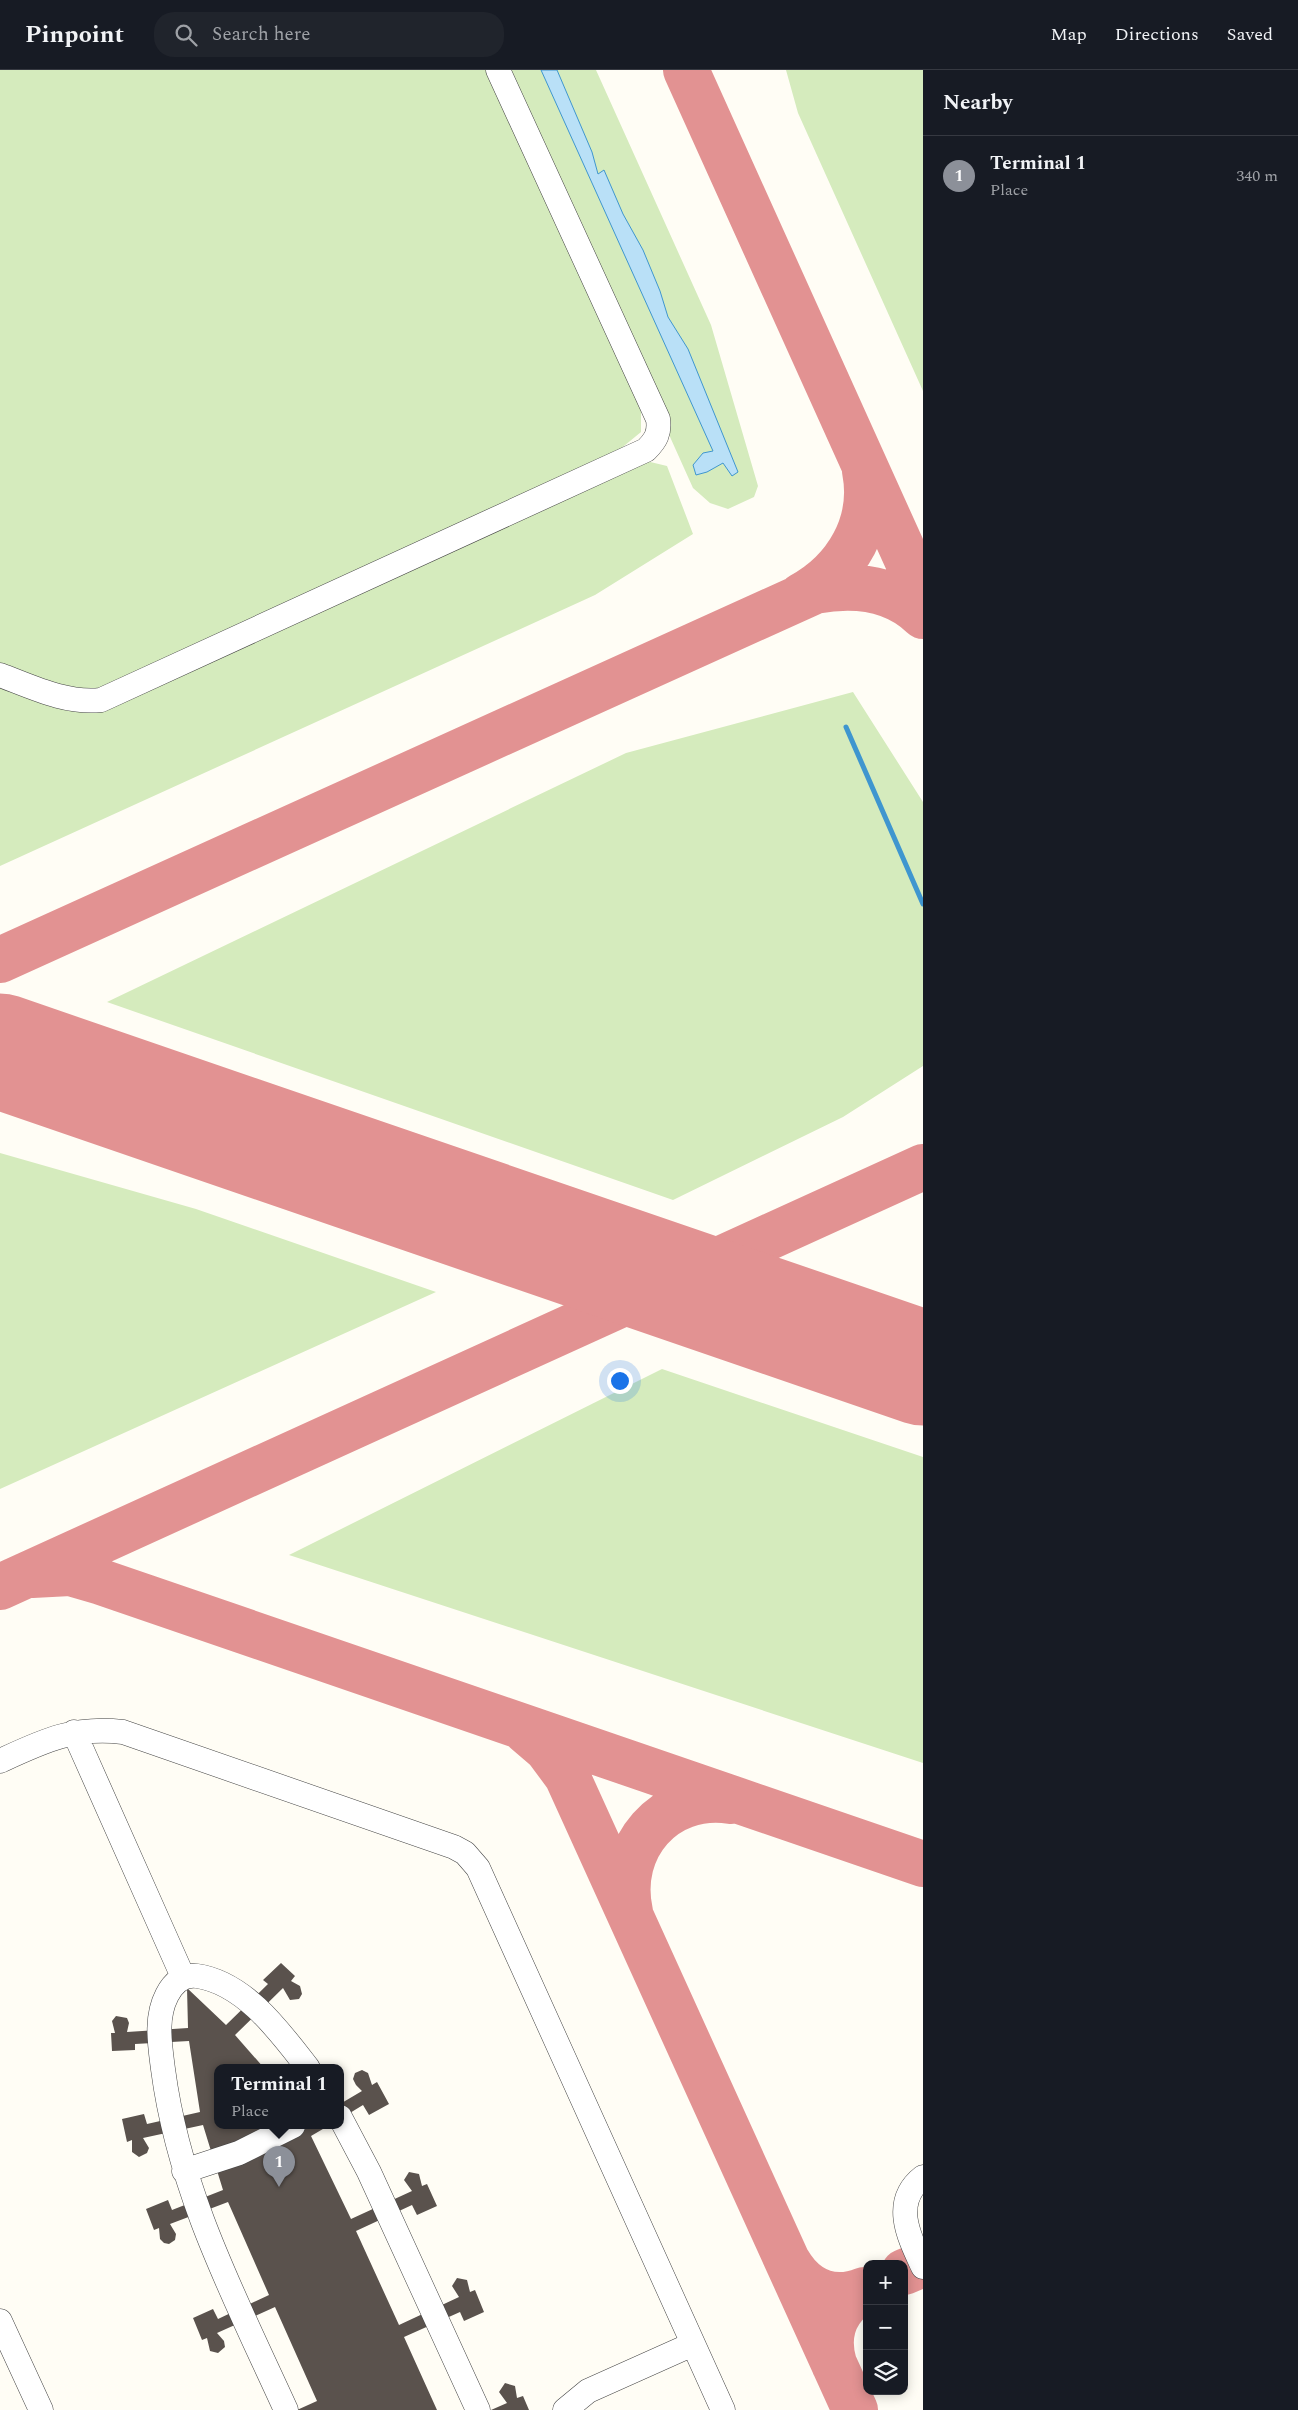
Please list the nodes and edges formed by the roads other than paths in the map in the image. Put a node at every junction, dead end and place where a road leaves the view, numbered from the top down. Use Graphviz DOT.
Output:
graph roads {
  1 [pos="498,70"];
  2 [pos="0,676"];
  3 [pos="74,1732"];
  4 [pos="0,1761"];
  5 [pos="183,1977"];
  6 [pos="305,2064"];
  7 [pos="344,2123"];
  8 [pos="287,2129"];
  9 [pos="184,2171"];
  10 [pos="923,2177"];
  11 [pos="923,2267"];
  12 [pos="0,2321"];
  13 [pos="693,2344"];
  14 [pos="41,2410"];
  15 [pos="286,2410"];
  16 [pos="478,2410"];
  17 [pos="565,2410"];
  18 [pos="723,2410"];
  1 -- 2 [label="lane"];
  3 -- 4 [label="lane"];
  3 -- 5 [label="lane"];
  3 -- 13 [label="lane"];
  5 -- 6 [label="lane"];
  5 -- 9 [label="lane"];
  7 -- 16 [label="lane"];
  8 -- 9 [label="lane"];
  9 -- 15 [label="lane"];
  10 -- 11 [label="lane"];
  12 -- 14 [label="lane"];
  13 -- 17 [label="lane"];
  13 -- 18 [label="lane"];
}
